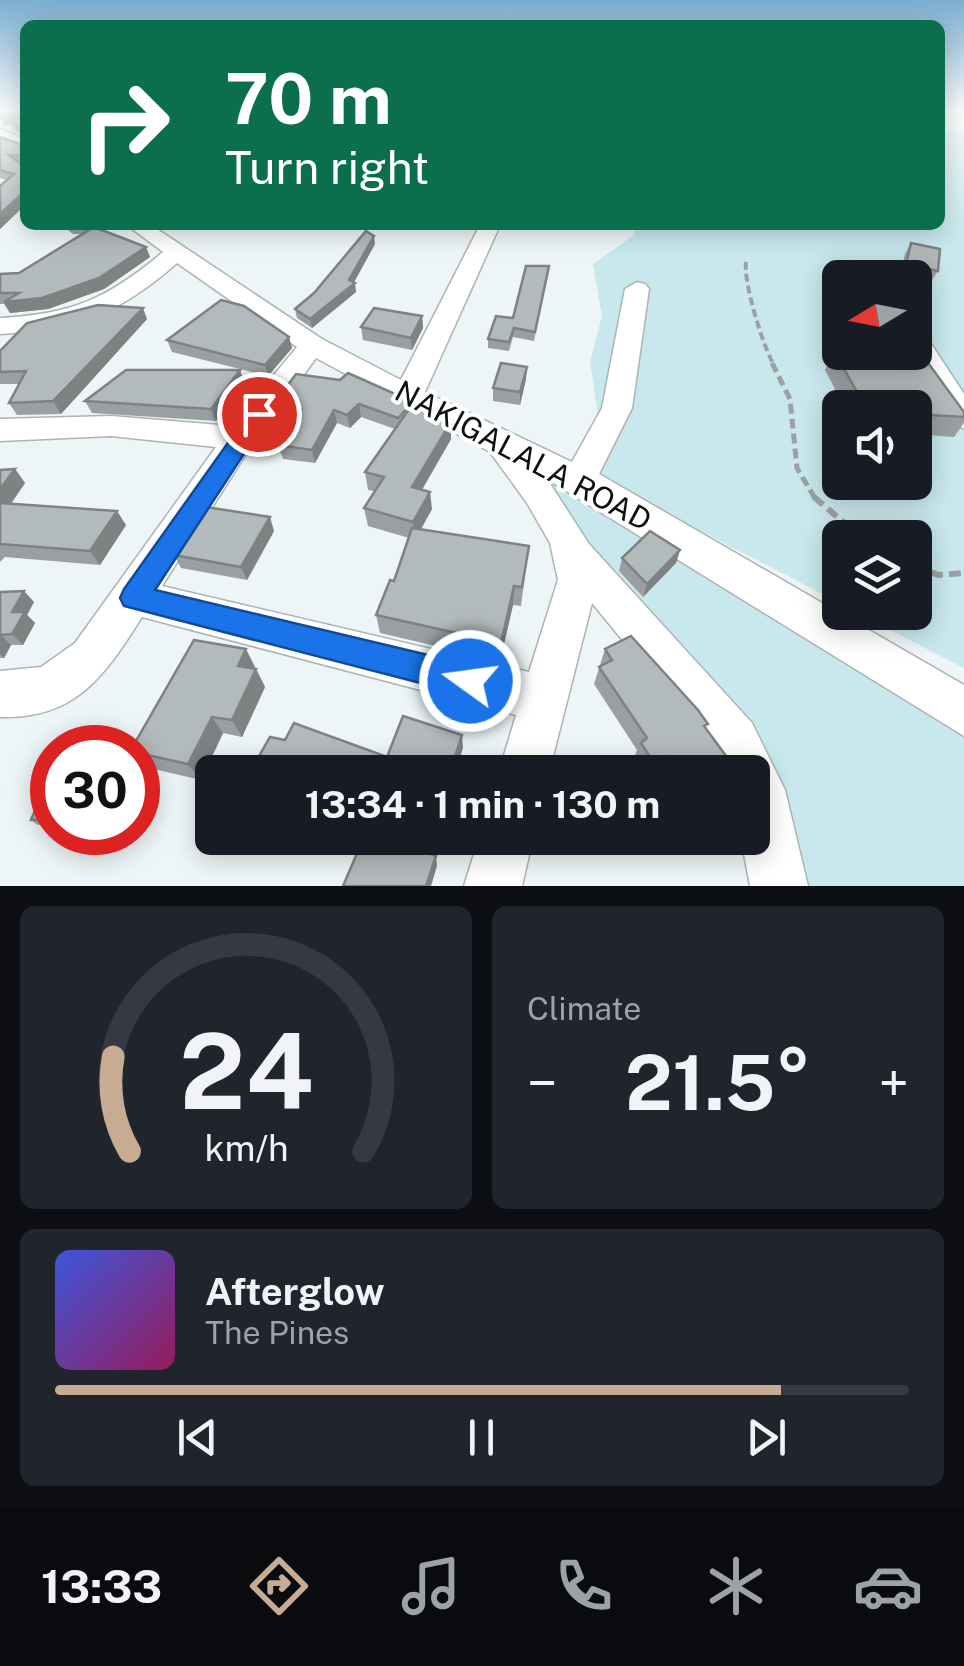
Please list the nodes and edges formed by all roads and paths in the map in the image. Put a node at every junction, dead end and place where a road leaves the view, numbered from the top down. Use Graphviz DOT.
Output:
graph roads {
  1 [pos="144,230"];
  2 [pos="488,230"];
  3 [pos="175,253"];
  4 [pos="746,262"];
  5 [pos="637,289"];
  6 [pos="0,326"];
  7 [pos="312,345"];
  8 [pos="932,366"];
  9 [pos="409,394"];
  10 [pos="964,418"];
  11 [pos="0,430"];
  12 [pos="241,438"];
  13 [pos="502,444"];
  14 [pos="579,479"];
  15 [pos="834,520"];
  16 [pos="577,556"];
  17 [pos="932,573"];
  18 [pos="964,574"];
  19 [pos="134,598"];
  20 [pos="0,694"];
  21 [pos="545,699"];
  22 [pos="964,712"];
  23 [pos="529,755"];
  24 [pos="501,855"];
  25 [pos="493,886"];
  26 [pos="779,886"];
  1 -- 3 [label="street, NAKIGALALA ROAD"];
  2 -- 9 [label="street"];
  3 -- 6 [label="street"];
  3 -- 7 [label="street, NAKIGALALA ROAD"];
  4 -- 15 [label="path"];
  5 -- 14 [label="street"];
  7 -- 9 [label="street, NAKIGALALA ROAD"];
  7 -- 12 [label="street"];
  8 -- 10 [label="street"];
  9 -- 13 [label="street, NAKIGALALA ROAD"];
  11 -- 12 [label="street"];
  12 -- 19 [label="street"];
  13 -- 14 [label="street, NAKIGALALA ROAD"];
  13 -- 16 [label="street"];
  14 -- 22 [label="street, NAKIGALALA ROAD"];
  16 -- 21 [label="street"];
  16 -- 26 [label="street"];
  17 -- 18 [label="path"];
  19 -- 20 [label="street"];
  19 -- 21 [label="street"];
  21 -- 23 [label="street"];
  24 -- 25 [label="street"];
}
